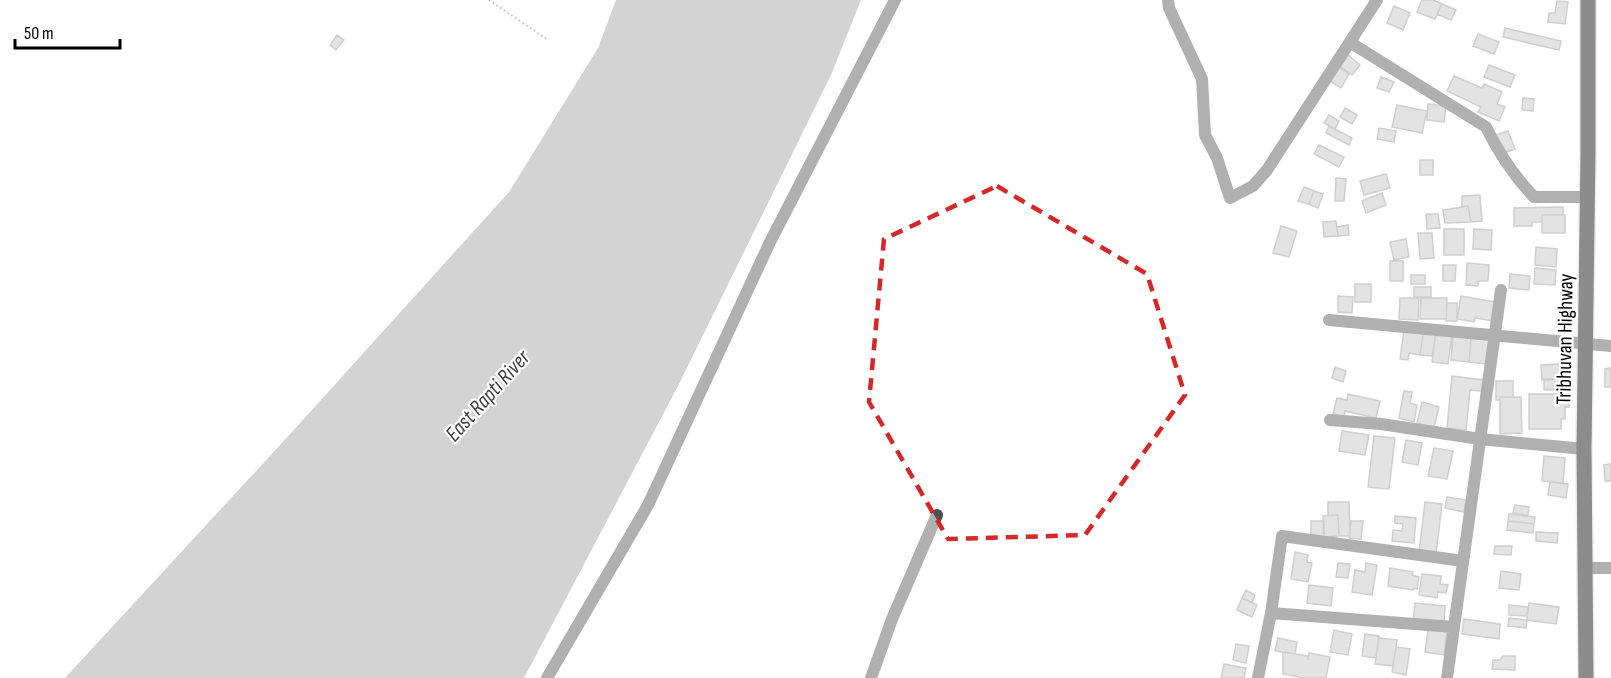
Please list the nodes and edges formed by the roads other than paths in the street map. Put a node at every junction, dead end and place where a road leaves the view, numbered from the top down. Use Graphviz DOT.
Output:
graph roads {
  1 [pos="895,0"];
  2 [pos="1168,0"];
  3 [pos="1377,0"];
  4 [pos="1587,0"];
  5 [pos="1351,43"];
  6 [pos="1588,197"];
  7 [pos="1501,290"];
  8 [pos="1329,320"];
  9 [pos="1494,334"];
  10 [pos="1585,344"];
  11 [pos="1611,346"];
  12 [pos="1330,420"];
  13 [pos="1480,440"];
  14 [pos="1584,449"];
  15 [pos="937,514"];
  16 [pos="1463,561"];
  17 [pos="1585,568"];
  18 [pos="1611,568"];
  19 [pos="1271,613"];
  20 [pos="1454,627"];
  21 [pos="548,678"];
  22 [pos="871,678"];
  23 [pos="1258,678"];
  24 [pos="1447,678"];
  25 [pos="1586,678"];
  1 -- 21 [label="street"];
  2 -- 5 [label="street"];
  3 -- 5 [label="street"];
  4 -- 6 [label="main road, Tribhuvan Highway"];
  5 -- 6 [label="street"];
  6 -- 10 [label="main road, Tribhuvan Highway"];
  7 -- 9 [label="street"];
  8 -- 9 [label="street"];
  9 -- 10 [label="street"];
  9 -- 13 [label="street"];
  10 -- 11 [label="street"];
  10 -- 14 [label="main road, Tribhuvan Highway"];
  12 -- 13 [label="street"];
  13 -- 14 [label="street"];
  13 -- 16 [label="street"];
  14 -- 17 [label="main road, Tribhuvan Highway"];
  15 -- 22 [label="street"];
  16 -- 19 [label="street"];
  16 -- 20 [label="street"];
  17 -- 18 [label="street"];
  17 -- 25 [label="main road, Tribhuvan Highway"];
  19 -- 20 [label="street"];
  19 -- 23 [label="street"];
  20 -- 24 [label="street"];
}
